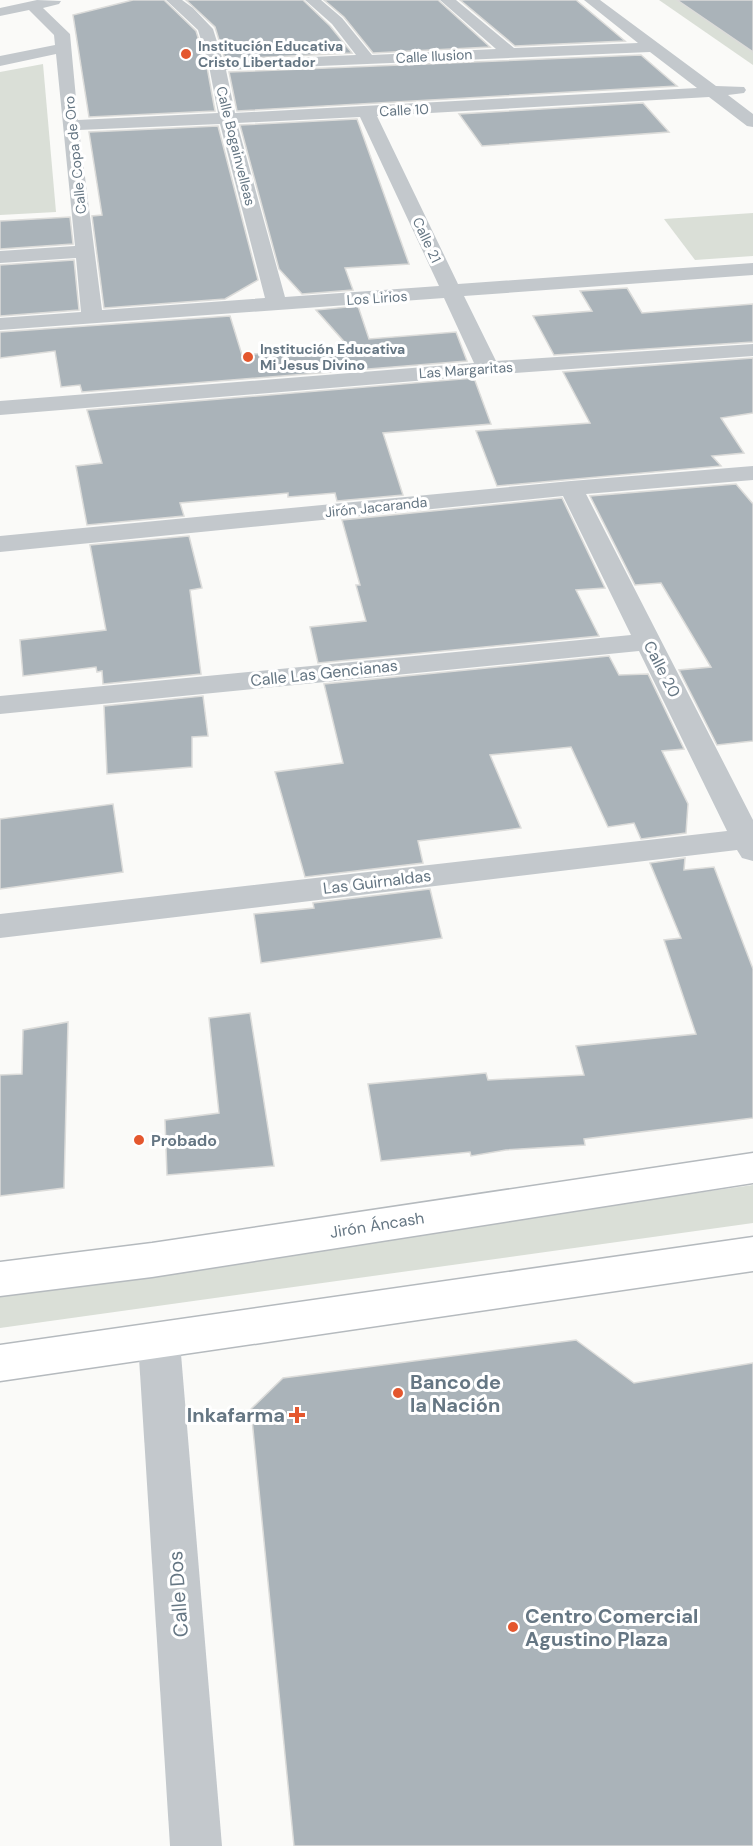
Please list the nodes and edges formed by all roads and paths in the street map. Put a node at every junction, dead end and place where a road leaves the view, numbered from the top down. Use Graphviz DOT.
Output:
graph roads {
  1 [pos="59,0"];
  2 [pos="173,0"];
  3 [pos="312,0"];
  4 [pos="447,0"];
  5 [pos="591,0"];
  6 [pos="614,0"];
  7 [pos="33,6"];
  8 [pos="0,12"];
  9 [pos="652,47"];
  10 [pos="63,48"];
  11 [pos="510,53"];
  12 [pos="368,60"];
  13 [pos="0,61"];
  14 [pos="217,66"];
  15 [pos="738,90"];
  16 [pos="712,93"];
  17 [pos="753,101"];
  18 [pos="366,112"];
  19 [pos="227,117"];
  20 [pos="753,122"];
  21 [pos="71,125"];
  22 [pos="86,251"];
  23 [pos="0,257"];
  24 [pos="753,269"];
  25 [pos="452,293"];
  26 [pos="277,305"];
  27 [pos="92,317"];
  28 [pos="0,324"];
  29 [pos="753,350"];
  30 [pos="488,368"];
  31 [pos="0,408"];
  32 [pos="753,474"];
  33 [pos="571,488"];
  34 [pos="0,544"];
  35 [pos="648,642"];
  36 [pos="0,705"];
  37 [pos="751,843"];
  38 [pos="0,926"];
  39 [pos="753,1168"];
  40 [pos="753,1254"];
  41 [pos="0,1279"];
  42 [pos="159,1342"];
  43 [pos="0,1363"];
  44 [pos="196,1846"];
  1 -- 7 [label="street"];
  2 -- 14 [label="street, Calle Bogainvelleas"];
  3 -- 12 [label="street"];
  4 -- 11 [label="street"];
  5 -- 9 [label="street"];
  6 -- 15 [label="street"];
  7 -- 8 [label="street"];
  7 -- 10 [label="street, Calle Copa de Oro"];
  9 -- 11 [label="street, Calle Ilusion"];
  9 -- 16 [label="street"];
  10 -- 13 [label="street"];
  10 -- 21 [label="street, Calle Copa de Oro"];
  11 -- 12 [label="street, Calle Ilusion"];
  12 -- 14 [label="street, Calle Ilusion"];
  14 -- 19 [label="street, Calle Bogainvelleas"];
  15 -- 16 [label="street, Calle 10"];
  15 -- 17 [label="street"];
  16 -- 18 [label="street, Calle 10"];
  16 -- 20 [label="street"];
  18 -- 19 [label="street, Calle 10"];
  18 -- 25 [label="street, Calle 21"];
  19 -- 21 [label="street, Calle 10"];
  19 -- 26 [label="street, Calle Bogainvelleas"];
  21 -- 22 [label="street, Calle Copa de Oro"];
  22 -- 23 [label="street"];
  22 -- 27 [label="street, Calle Copa de Oro"];
  24 -- 25 [label="street, Los Lirios"];
  25 -- 26 [label="street, Los Lirios"];
  25 -- 30 [label="street, Calle 21"];
  26 -- 27 [label="street, Los Lirios"];
  27 -- 28 [label="street, Los Lirios"];
  29 -- 30 [label="street, Las Margaritas"];
  30 -- 31 [label="street, Las Margaritas"];
  32 -- 33 [label="street, Jirón Jacaranda"];
  33 -- 34 [label="street, Jirón Jacaranda"];
  33 -- 35 [label="street, Calle 20"];
  35 -- 36 [label="street, Calle Las Gencianas"];
  35 -- 37 [label="street, Calle 20"];
  37 -- 38 [label="street, Las Guirnaldas"];
  39 -- 41 [label="main road, Jirón Áncash"];
  40 -- 42 [label="main road"];
  42 -- 43 [label="main road"];
  42 -- 44 [label="street, Calle Dos"];
}
